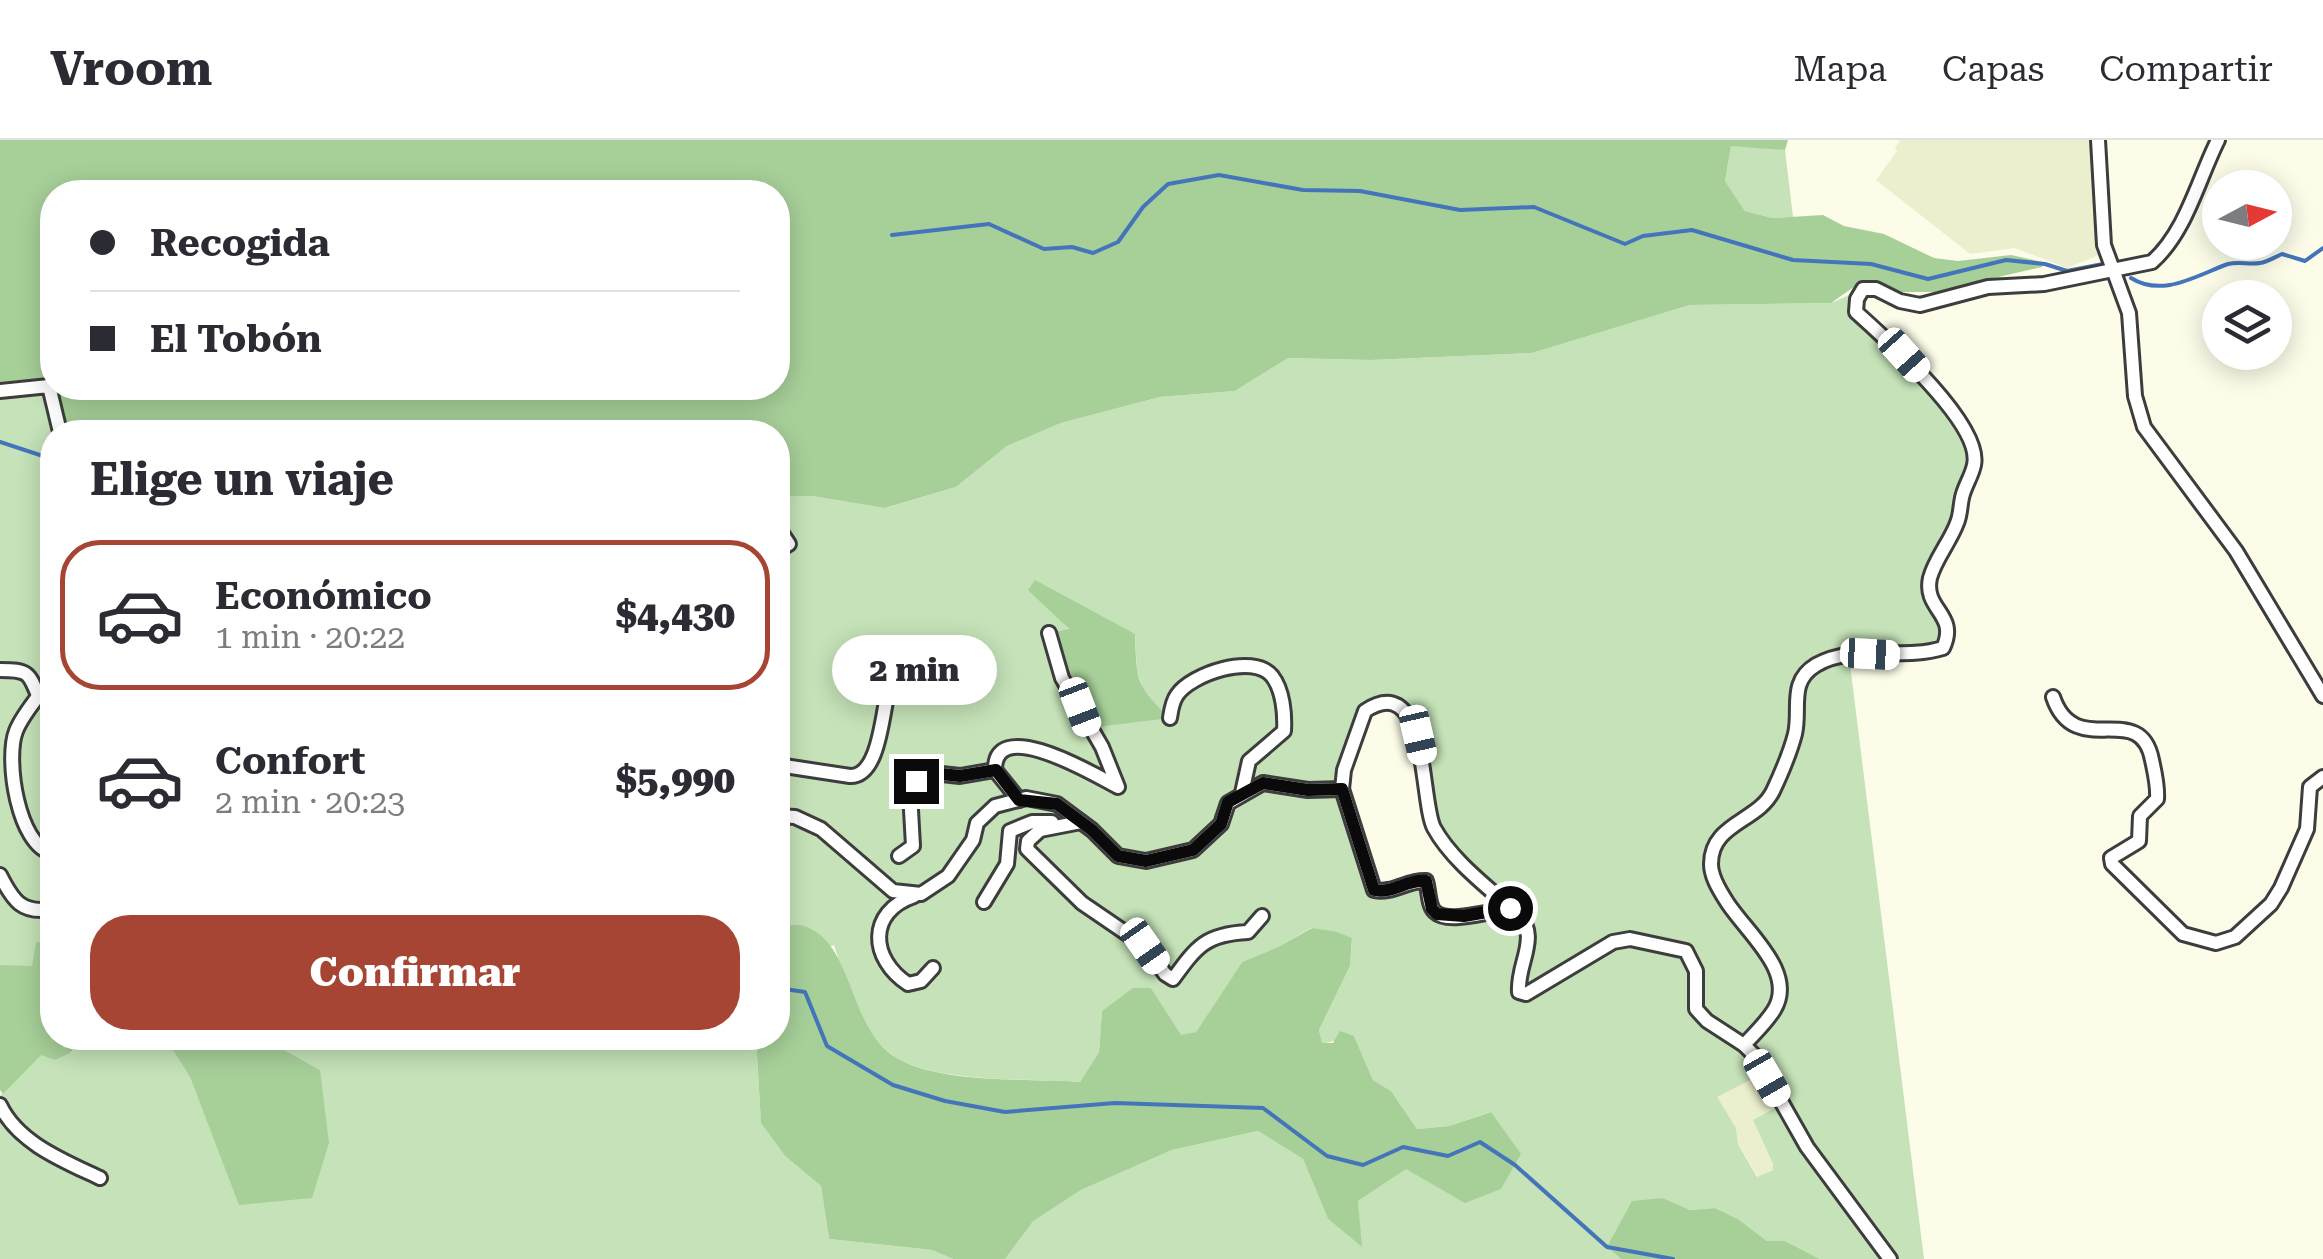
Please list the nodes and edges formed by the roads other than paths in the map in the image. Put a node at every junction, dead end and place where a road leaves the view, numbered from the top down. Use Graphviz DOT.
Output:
graph roads {
  1 [pos="2098,140"];
  2 [pos="2214,143"];
  3 [pos="2112,272"];
  4 [pos="40,387"];
  5 [pos="0,391"];
  6 [pos="1049,632"];
  7 [pos="0,670"];
  8 [pos="925,670"];
  9 [pos="2323,696"];
  10 [pos="2053,697"];
  11 [pos="39,698"];
  12 [pos="1170,718"];
  13 [pos="790,767"];
  14 [pos="996,770"];
  15 [pos="2323,777"];
  16 [pos="1342,789"];
  17 [pos="1242,793"];
  18 [pos="1019,800"];
  19 [pos="790,817"];
  20 [pos="1082,822"];
  21 [pos="40,847"];
  22 [pos="899,856"];
  23 [pos="0,875"];
  24 [pos="921,894"];
  25 [pos="984,902"];
  26 [pos="1510,908"];
  27 [pos="40,911"];
  28 [pos="1262,916"];
  29 [pos="932,968"];
  30 [pos="1744,1045"];
  31 [pos="0,1105"];
  32 [pos="100,1178"];
  33 [pos="1890,1259"];
  1 -- 3 [label="street"];
  2 -- 3 [label="street"];
  3 -- 9 [label="street"];
  3 -- 30 [label="street"];
  4 -- 5 [label="street"];
  6 -- 14 [label="street"];
  7 -- 11 [label="street"];
  8 -- 13 [label="street"];
  10 -- 15 [label="street"];
  11 -- 21 [label="street"];
  12 -- 17 [label="street"];
  14 -- 18 [label="street"];
  14 -- 22 [label="street"];
  16 -- 17 [label="street"];
  16 -- 26 [label="street"];
  16 -- 26 [label="street"];
  17 -- 20 [label="street"];
  18 -- 20 [label="street"];
  18 -- 24 [label="street"];
  19 -- 24 [label="street"];
  20 -- 25 [label="street"];
  20 -- 28 [label="street"];
  23 -- 27 [label="street"];
  24 -- 29 [label="street"];
  26 -- 30 [label="street"];
  30 -- 33 [label="street"];
  31 -- 32 [label="street"];
}
